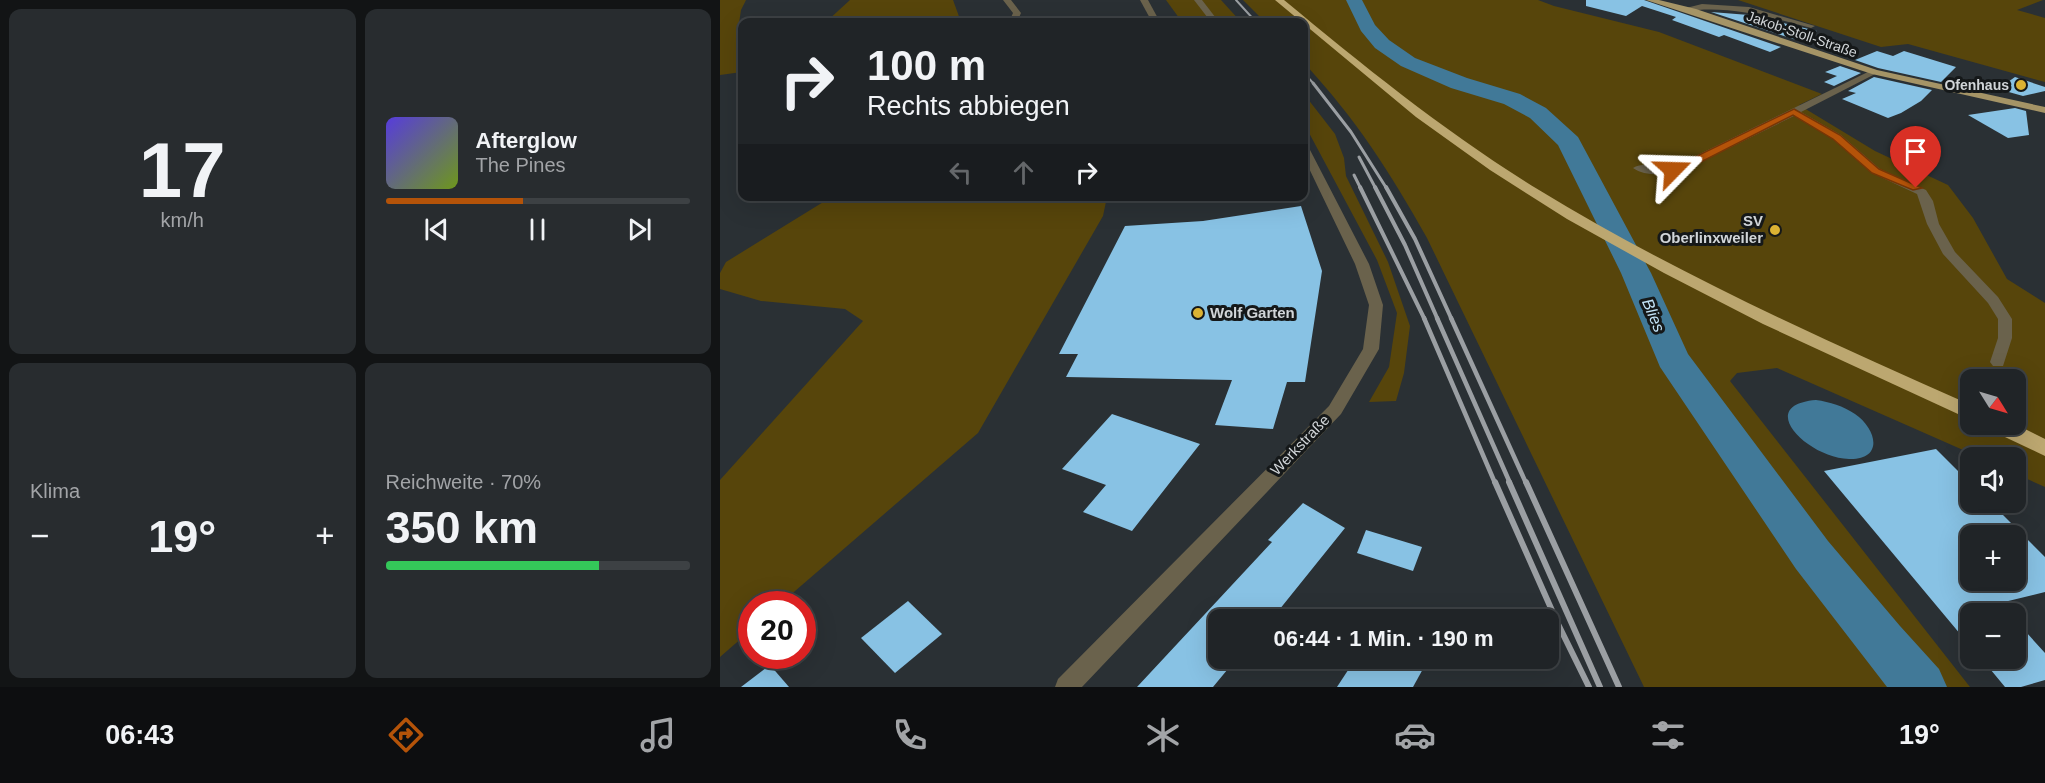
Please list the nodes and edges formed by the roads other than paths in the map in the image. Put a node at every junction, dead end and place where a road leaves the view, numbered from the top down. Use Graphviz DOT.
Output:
graph roads {
  1 [pos="1007,0"];
  2 [pos="1144,0"];
  3 [pos="1198,0"];
  4 [pos="1279,0"];
  5 [pos="1650,0"];
  6 [pos="1686,9"];
  7 [pos="1015,18"];
  8 [pos="1154,18"];
  9 [pos="1212,18"];
  10 [pos="1301,18"];
  11 [pos="1308,24"];
  12 [pos="1811,26"];
  13 [pos="1875,72"];
  14 [pos="2045,110"];
  15 [pos="1794,112"];
  16 [pos="1308,156"];
  17 [pos="1639,168"];
  18 [pos="1998,362"];
  19 [pos="1960,407"];
  20 [pos="2026,430"];
  21 [pos="2018,435"];
  22 [pos="2045,437"];
  23 [pos="2045,448"];
  24 [pos="1066,687"];
  1 -- 7 [label="street"];
  2 -- 8 [label="street"];
  3 -- 9 [label="street"];
  4 -- 10 [label="highway"];
  5 -- 6 [label="main road, Jakob-Stoll-Straße"];
  6 -- 12 [label="street, Jakob-Stoll-Straße"];
  6 -- 13 [label="main road, Jakob-Stoll-Straße"];
  11 -- 19 [label="highway"];
  13 -- 14 [label="main road, Jakob-Stoll-Straße"];
  13 -- 15 [label="street, Jakob-Stoll-Straße"];
  15 -- 17 [label="street, Jakob-Stoll-Straße"];
  15 -- 18 [label="street"];
  16 -- 24 [label="street, Werkstraße"];
  20 -- 22 [label="highway"];
  21 -- 23 [label="highway"];
}
